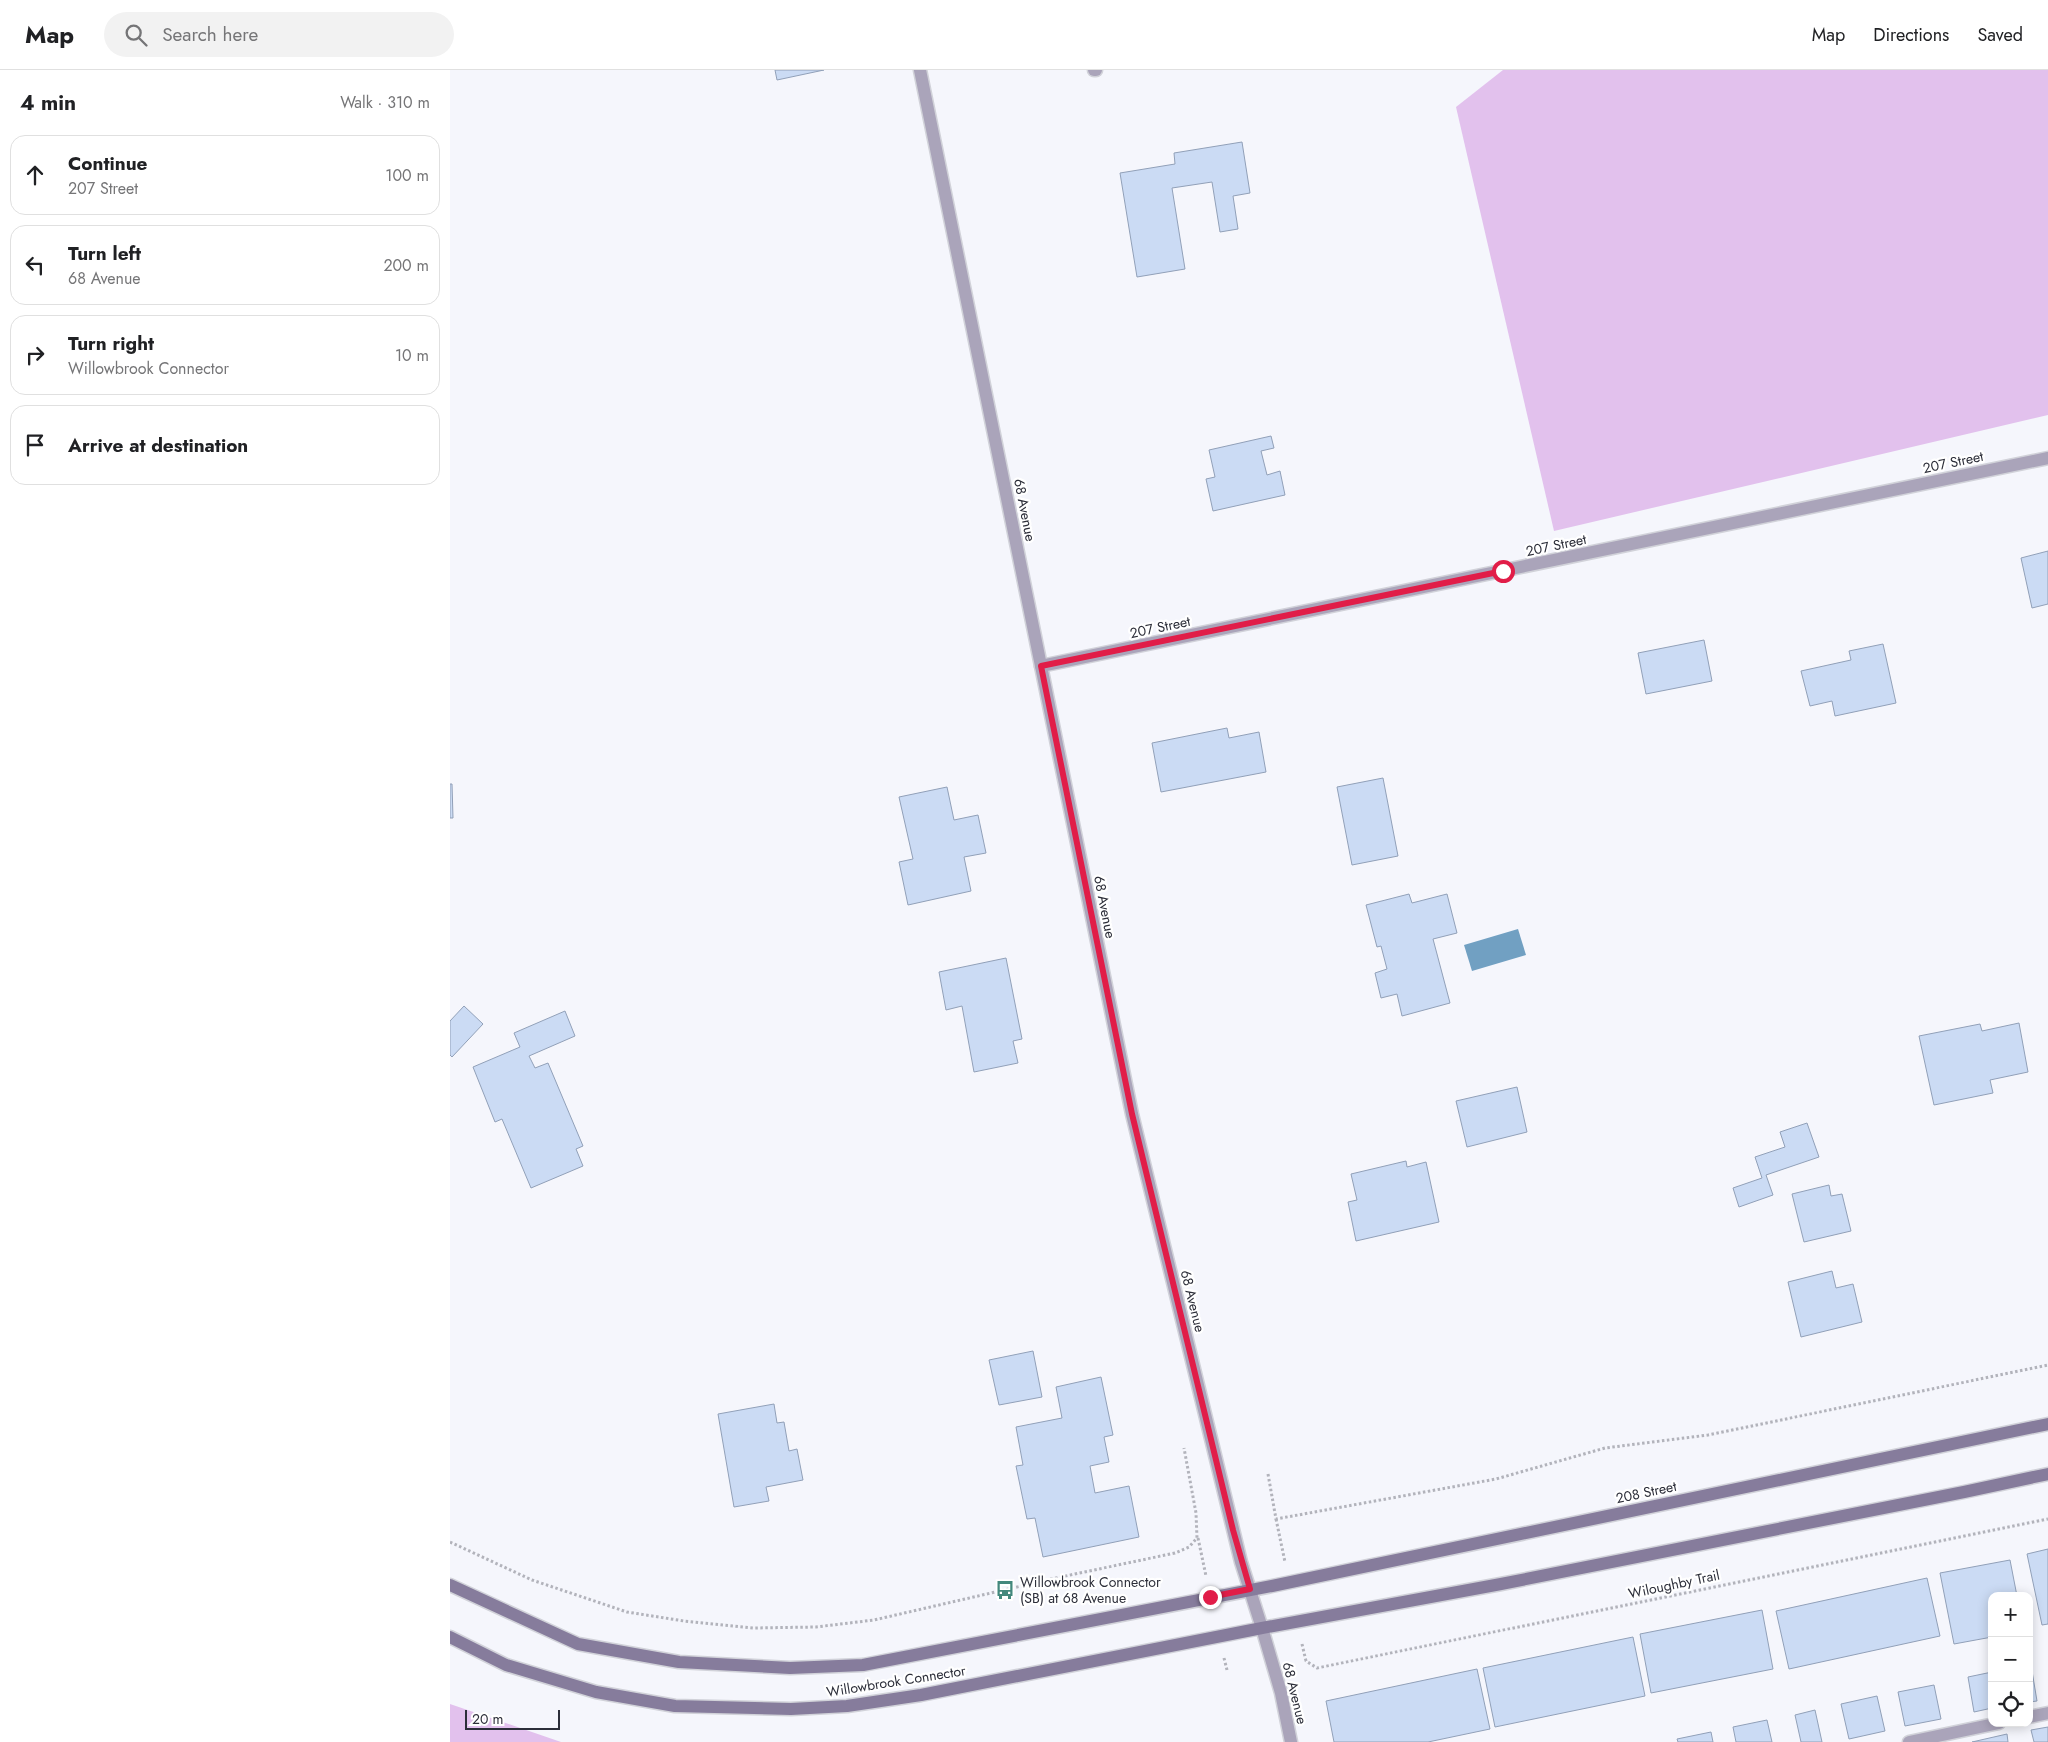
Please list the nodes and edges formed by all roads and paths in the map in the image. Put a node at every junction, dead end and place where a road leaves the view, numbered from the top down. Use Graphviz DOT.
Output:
graph roads {
  1 [pos="920,70"];
  2 [pos="2048,458"];
  3 [pos="1041,666"];
  4 [pos="2048,1365"];
  5 [pos="2048,1424"];
  6 [pos="1184,1448"];
  7 [pos="1268,1474"];
  8 [pos="2048,1474"];
  9 [pos="2048,1519"];
  10 [pos="450,1542"];
  11 [pos="450,1585"];
  12 [pos="1250,1589"];
  13 [pos="1262,1628"];
  14 [pos="450,1637"];
  15 [pos="1306,1661"];
  16 [pos="2048,1713"];
  17 [pos="2033,1716"];
  18 [pos="1988,1725"];
  19 [pos="1291,1742"];
  20 [pos="1909,1742"];
  1 -- 3 [label="street, 68 Avenue"];
  2 -- 3 [label="street, 207 Street"];
  3 -- 12 [label="street, 68 Avenue"];
  4 -- 7 [label="path"];
  5 -- 12 [label="main road, 208 Street"];
  6 -- 10 [label="path"];
  8 -- 13 [label="main road"];
  9 -- 15 [label="path, Wiloughby Trail"];
  11 -- 12 [label="main road, Willowbrook Connector"];
  12 -- 13 [label="street, 68 Avenue"];
  13 -- 14 [label="main road, Willowbrook Connector"];
  13 -- 19 [label="street, 68 Avenue"];
  16 -- 17 [label="street"];
  18 -- 20 [label="street"];
}
